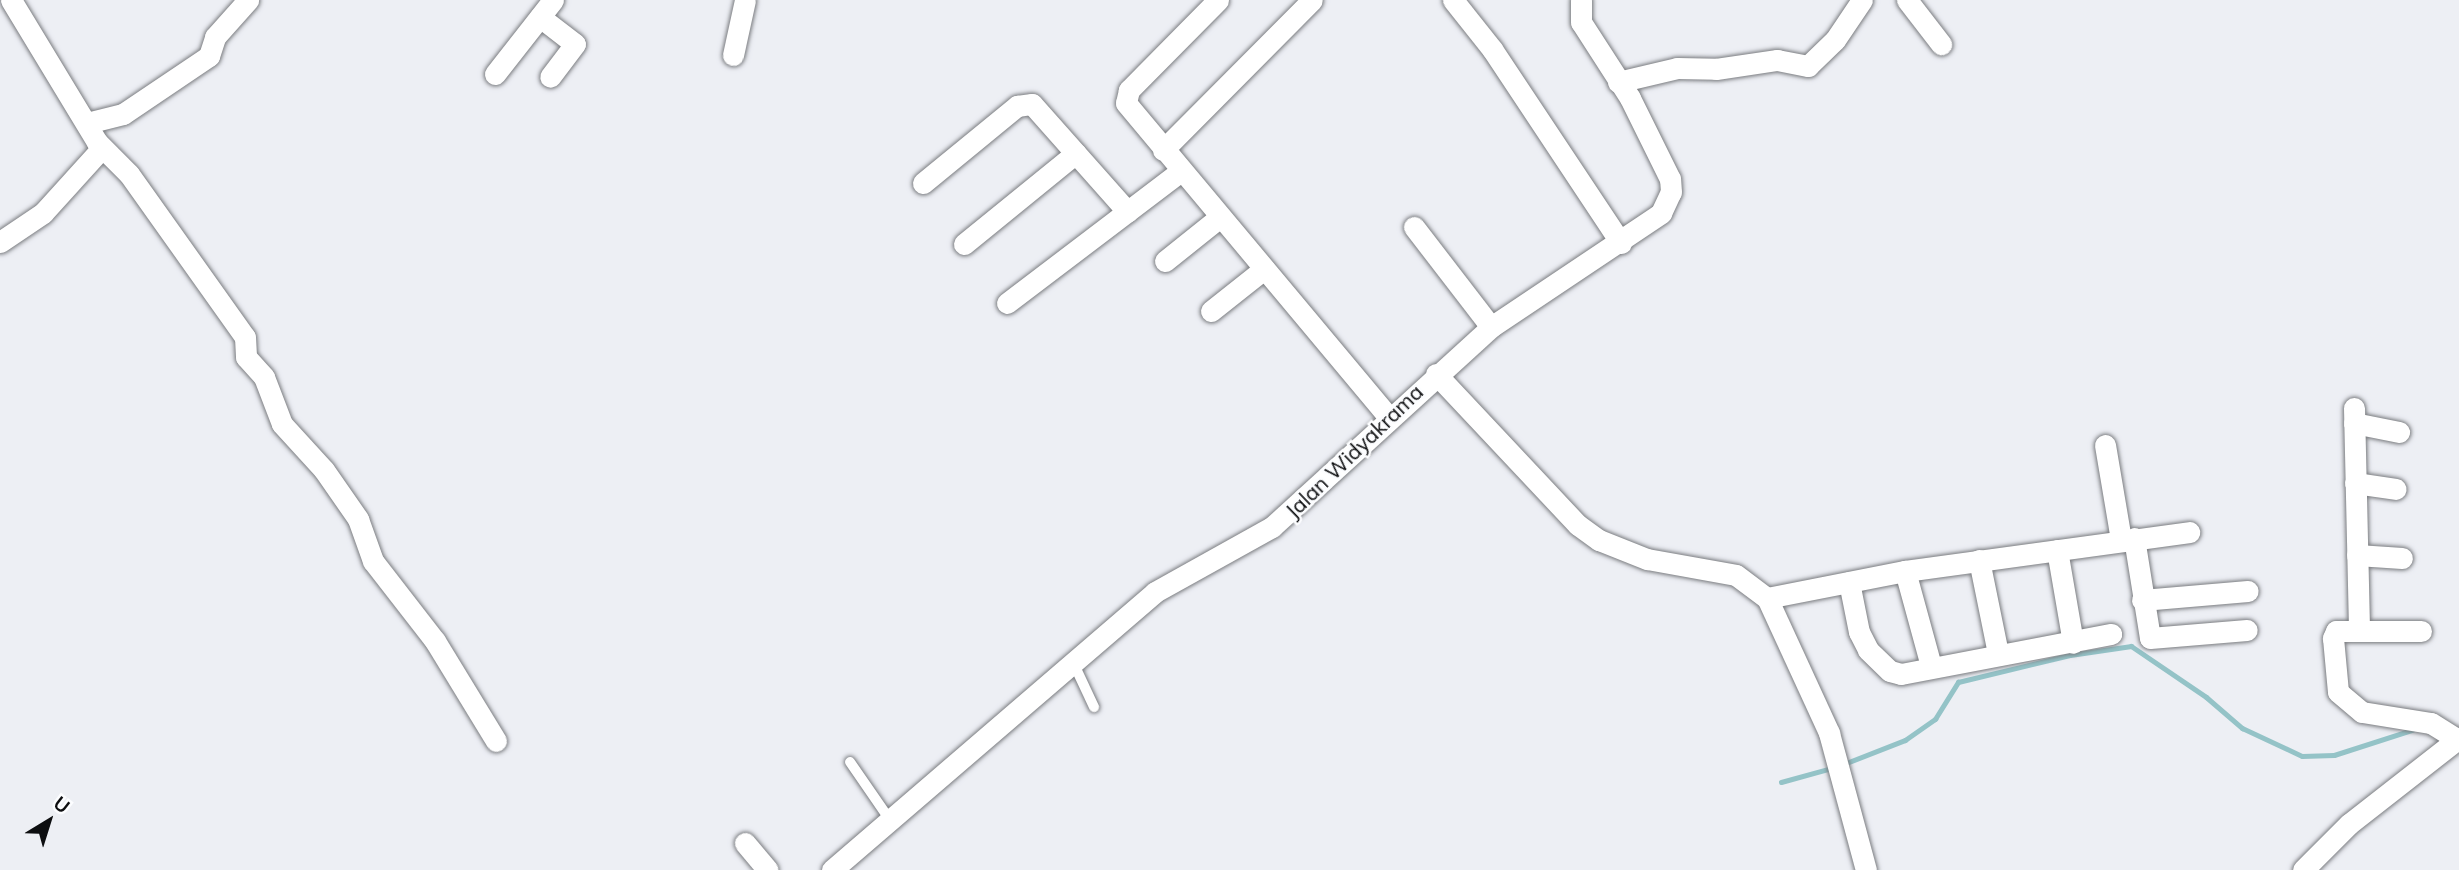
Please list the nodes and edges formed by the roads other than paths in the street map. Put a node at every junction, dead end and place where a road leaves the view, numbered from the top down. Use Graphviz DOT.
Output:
graph roads {
  1 [pos="8,0"];
  2 [pos="248,0"];
  3 [pos="553,0"];
  4 [pos="745,0"];
  5 [pos="1218,0"];
  6 [pos="1312,0"];
  7 [pos="1453,0"];
  8 [pos="1580,0"];
  9 [pos="1862,0"];
  10 [pos="1907,0"];
  11 [pos="0,3"];
  12 [pos="540,17"];
  13 [pos="1941,44"];
  14 [pos="733,55"];
  15 [pos="495,74"];
  16 [pos="550,77"];
  17 [pos="1618,82"];
  18 [pos="87,123"];
  19 [pos="102,148"];
  20 [pos="1163,150"];
  21 [pos="1076,153"];
  22 [pos="1181,171"];
  23 [pos="923,183"];
  24 [pos="1128,212"];
  25 [pos="1220,217"];
  26 [pos="1414,227"];
  27 [pos="0,242"];
  28 [pos="1621,243"];
  29 [pos="964,244"];
  30 [pos="1165,261"];
  31 [pos="1264,270"];
  32 [pos="1007,303"];
  33 [pos="1211,311"];
  34 [pos="1491,327"];
  35 [pos="1436,374"];
  36 [pos="1389,418"];
  37 [pos="2399,432"];
  38 [pos="2105,444"];
  39 [pos="2355,483"];
  40 [pos="2396,489"];
  41 [pos="2189,532"];
  42 [pos="2128,539"];
  43 [pos="2057,550"];
  44 [pos="2357,555"];
  45 [pos="2402,558"];
  46 [pos="1979,560"];
  47 [pos="1905,571"];
  48 [pos="1849,582"];
  49 [pos="2248,591"];
  50 [pos="1767,598"];
  51 [pos="2142,600"];
  52 [pos="2248,630"];
  53 [pos="2359,630"];
  54 [pos="2421,631"];
  55 [pos="2111,634"];
  56 [pos="2073,643"];
  57 [pos="1998,653"];
  58 [pos="1072,660"];
  59 [pos="1931,666"];
  60 [pos="1094,707"];
  61 [pos="496,741"];
  62 [pos="2452,743"];
  63 [pos="850,762"];
  64 [pos="890,820"];
  65 [pos="745,843"];
  66 [pos="768,870"];
  67 [pos="832,870"];
  68 [pos="1866,870"];
  69 [pos="2303,870"];
  1 -- 11 [label="street"];
  1 -- 18 [label="street"];
  2 -- 18 [label="street"];
  3 -- 12 [label="street"];
  4 -- 14 [label="street"];
  5 -- 20 [label="street"];
  6 -- 20 [label="street"];
  7 -- 28 [label="street"];
  8 -- 17 [label="street, Jalan Widyakrama"];
  9 -- 17 [label="street"];
  10 -- 13 [label="street"];
  12 -- 15 [label="street"];
  12 -- 16 [label="street"];
  17 -- 28 [label="street, Jalan Widyakrama"];
  18 -- 19 [label="street"];
  19 -- 27 [label="street"];
  19 -- 61 [label="street"];
  20 -- 22 [label="street"];
  21 -- 23 [label="street"];
  21 -- 24 [label="street"];
  21 -- 29 [label="street"];
  22 -- 24 [label="street"];
  22 -- 25 [label="street"];
  24 -- 32 [label="street"];
  25 -- 30 [label="street"];
  25 -- 31 [label="street"];
  26 -- 34 [label="street"];
  28 -- 34 [label="street, Jalan Widyakrama"];
  31 -- 33 [label="street"];
  31 -- 36 [label="street"];
  34 -- 35 [label="street, Jalan Widyakrama"];
  35 -- 36 [label="street, Jalan Widyakrama"];
  35 -- 50 [label="street"];
  36 -- 58 [label="street, Jalan Widyakrama"];
  37 -- 39 [label="street"];
  38 -- 42 [label="street"];
  39 -- 40 [label="street"];
  39 -- 44 [label="street"];
  41 -- 42 [label="street"];
  42 -- 43 [label="street"];
  42 -- 51 [label="street"];
  43 -- 46 [label="street"];
  43 -- 56 [label="street"];
  44 -- 45 [label="street"];
  44 -- 53 [label="street"];
  46 -- 47 [label="street"];
  46 -- 57 [label="street"];
  47 -- 48 [label="street"];
  47 -- 59 [label="street"];
  48 -- 50 [label="street"];
  48 -- 59 [label="street"];
  49 -- 51 [label="street"];
  50 -- 68 [label="street"];
  51 -- 52 [label="street"];
  53 -- 54 [label="street"];
  53 -- 62 [label="street"];
  55 -- 56 [label="street"];
  56 -- 57 [label="street"];
  57 -- 59 [label="street"];
  58 -- 60 [label="lane"];
  58 -- 64 [label="street, Jalan Widyakrama"];
  62 -- 69 [label="street"];
  63 -- 64 [label="lane"];
  64 -- 67 [label="street, Jalan Widyakrama"];
  65 -- 66 [label="street"];
}
